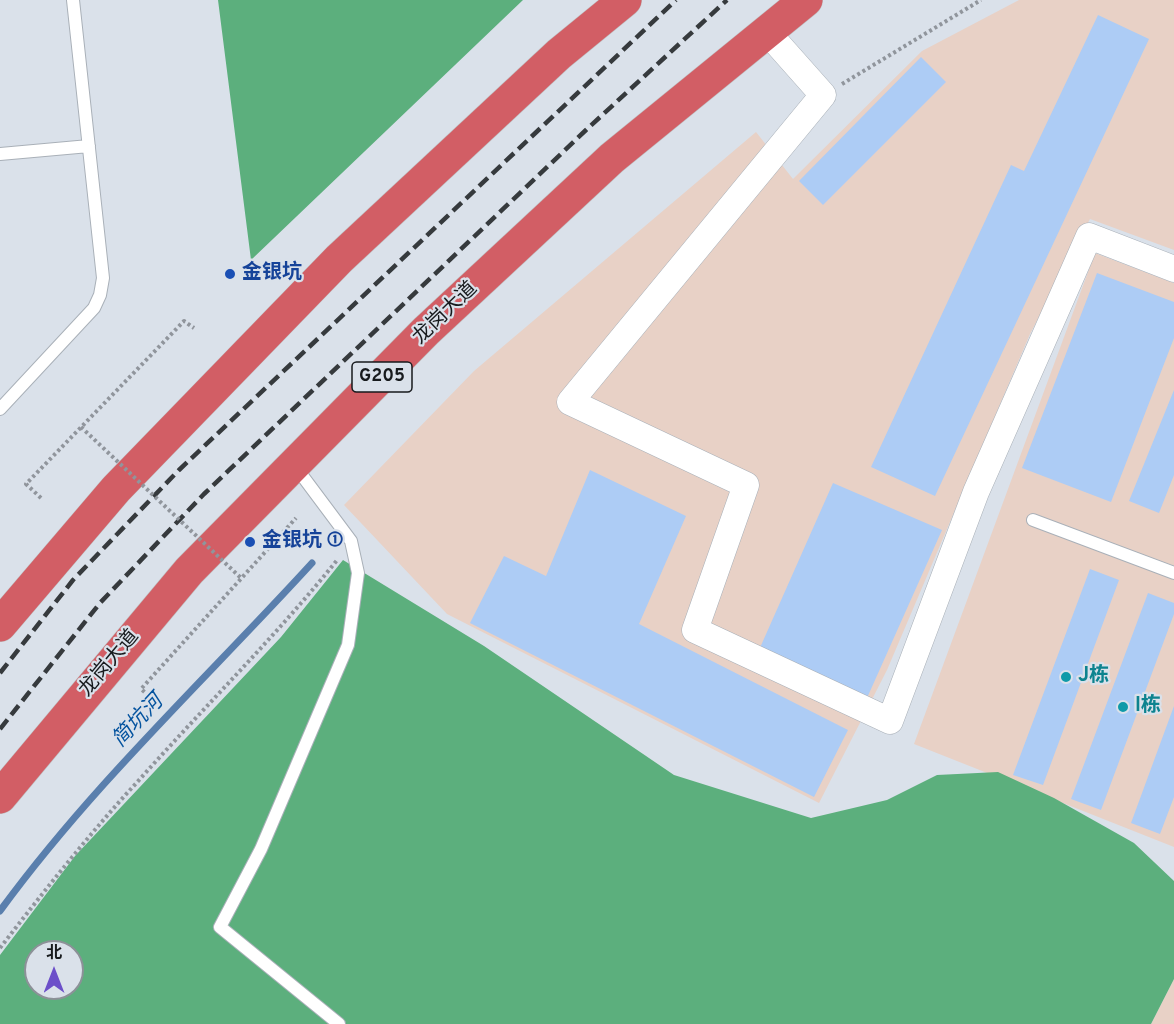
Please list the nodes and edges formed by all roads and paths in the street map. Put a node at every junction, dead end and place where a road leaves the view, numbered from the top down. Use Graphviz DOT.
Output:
graph roads {
  1 [pos="74,0"];
  2 [pos="625,0"];
  3 [pos="806,0"];
  4 [pos="981,0"];
  5 [pos="768,33"];
  6 [pos="823,95"];
  7 [pos="89,146"];
  8 [pos="0,154"];
  9 [pos="1174,269"];
  10 [pos="194,328"];
  11 [pos="0,409"];
  12 [pos="81,427"];
  13 [pos="295,465"];
  14 [pos="41,498"];
  15 [pos="296,518"];
  16 [pos="1033,520"];
  17 [pos="339,558"];
  18 [pos="1174,573"];
  19 [pos="242,578"];
  20 [pos="0,625"];
  21 [pos="149,696"];
  22 [pos="0,797"];
  23 [pos="0,948"];
  24 [pos="339,1024"];
  1 -- 7 [label="lane"];
  2 -- 20 [label="highway"];
  3 -- 5 [label="highway, 龙岗大道 / G205"];
  4 -- 6 [label="path"];
  5 -- 6 [label="street"];
  5 -- 13 [label="highway, 龙岗大道 / G205"];
  6 -- 9 [label="street"];
  7 -- 8 [label="lane"];
  7 -- 11 [label="lane"];
  10 -- 12 [label="path"];
  12 -- 14 [label="path"];
  12 -- 19 [label="path, bridge"];
  13 -- 22 [label="highway, 龙岗大道 / G205"];
  13 -- 24 [label="lane"];
  15 -- 19 [label="path"];
  16 -- 18 [label="lane"];
  17 -- 23 [label="path"];
  19 -- 21 [label="path"];
}
